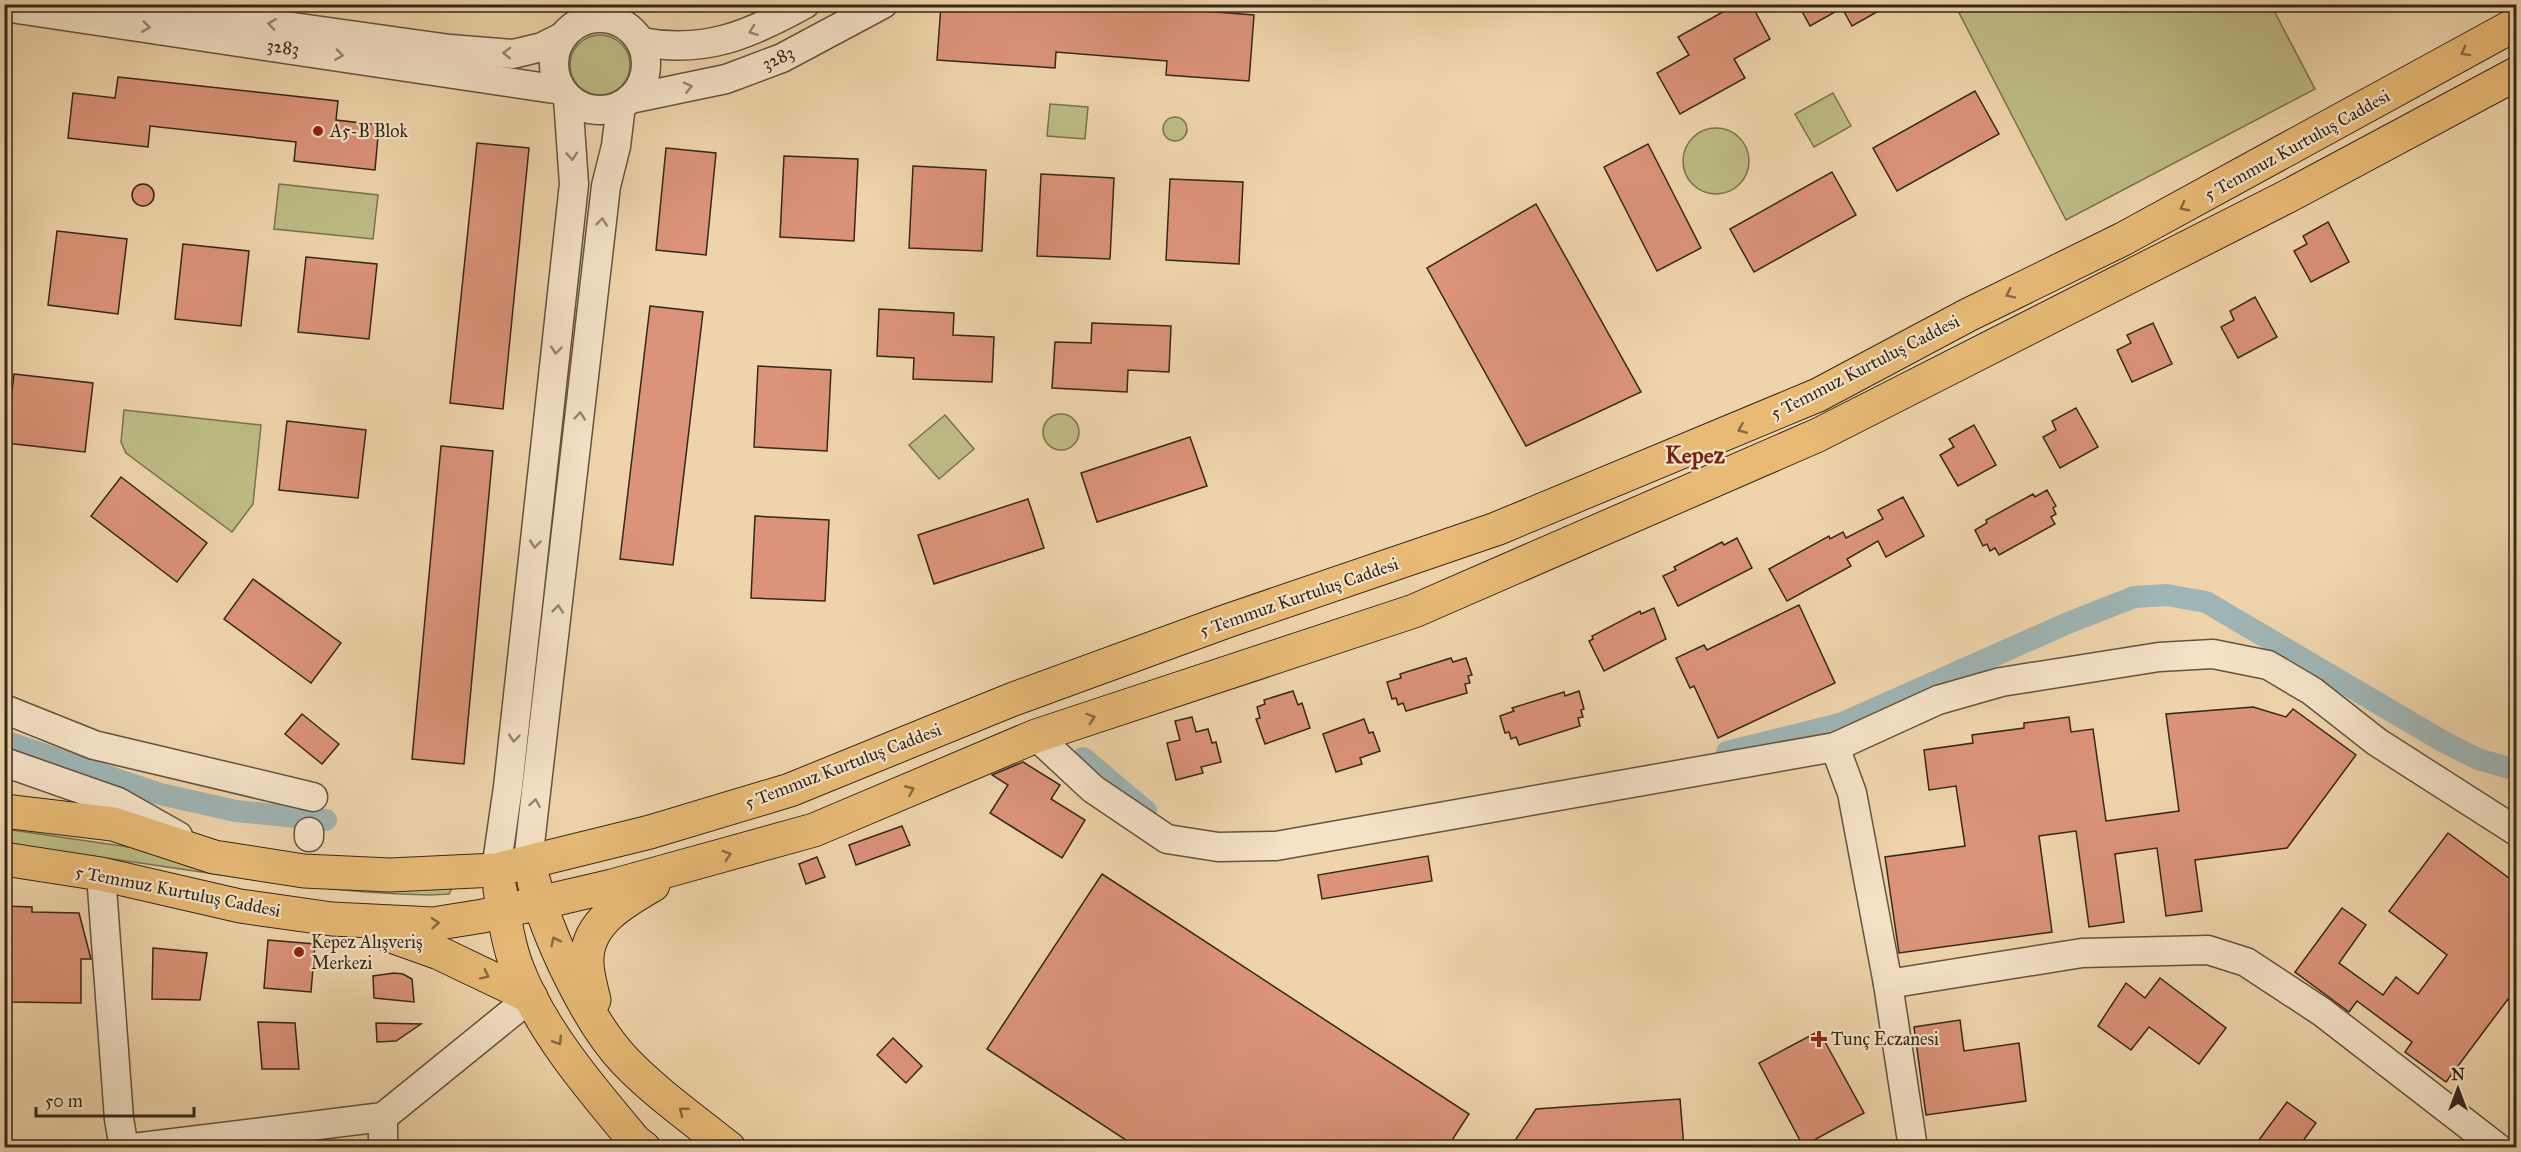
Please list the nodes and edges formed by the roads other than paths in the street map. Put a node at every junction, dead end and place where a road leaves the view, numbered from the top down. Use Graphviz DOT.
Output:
graph roads {
  1 [pos="129,4"];
  2 [pos="632,4"];
  3 [pos="805,4"];
  4 [pos="883,4"];
  5 [pos="4,7"];
  6 [pos="576,21"];
  7 [pos="2517,24"];
  8 [pos="638,38"];
  9 [pos="2517,74"];
  10 [pos="565,94"];
  11 [pos="626,102"];
  12 [pos="4,709"];
  13 [pos="1036,736"];
  14 [pos="1835,747"];
  15 [pos="4,762"];
  16 [pos="313,798"];
  17 [pos="4,811"];
  18 [pos="2517,831"];
  19 [pos="214,857"];
  20 [pos="4,859"];
  21 [pos="528,861"];
  22 [pos="682,868"];
  23 [pos="496,870"];
  24 [pos="101,874"];
  25 [pos="539,904"];
  26 [pos="504,912"];
  27 [pos="332,919"];
  28 [pos="1888,984"];
  29 [pos="531,997"];
  30 [pos="598,1025"];
  31 [pos="383,1117"];
  32 [pos="638,1145"];
  33 [pos="124,1148"];
  34 [pos="133,1148"];
  35 [pos="383,1148"];
  36 [pos="729,1148"];
  37 [pos="1913,1148"];
  38 [pos="2498,1148"];
  6 -- 1 [label="street, 3283, one-way"];
  2 -- 8 [label="street"];
  3 -- 8 [label="street, 3283, one-way"];
  11 -- 4 [label="street, 3283, one-way"];
  5 -- 10 [label="street, 3283, one-way"];
  6 -- 8 [label="street"];
  6 -- 10 [label="street"];
  7 -- 21 [label="main road, 5 Temmuz Kurtuluş Caddesi, one-way"];
  8 -- 11 [label="street"];
  13 -- 9 [label="main road, 5 Temmuz Kurtuluş Caddesi, one-way"];
  10 -- 11 [label="street"];
  10 -- 23 [label="street, one-way"];
  21 -- 11 [label="street, one-way"];
  12 -- 16 [label="street"];
  13 -- 14 [label="street"];
  22 -- 13 [label="main road, 5 Temmuz Kurtuluş Caddesi, one-way"];
  14 -- 18 [label="street"];
  14 -- 28 [label="street"];
  15 -- 19 [label="street"];
  17 -- 19 [label="main road, 5 Temmuz Kurtuluş Caddesi"];
  19 -- 23 [label="main road, 5 Temmuz Kurtuluş Caddesi"];
  20 -- 24 [label="main road, 5 Temmuz Kurtuluş Caddesi"];
  21 -- 23 [label="main road, 5 Temmuz Kurtuluş Caddesi"];
  21 -- 25 [label="main road"];
  22 -- 25 [label="main road, 5 Temmuz Kurtuluş Caddesi"];
  22 -- 30 [label="main road"];
  23 -- 26 [label="main road"];
  24 -- 27 [label="main road, 5 Temmuz Kurtuluş Caddesi"];
  24 -- 33 [label="street"];
  25 -- 26 [label="main road, 5 Temmuz Kurtuluş Caddesi"];
  30 -- 25 [label="main road, one-way"];
  27 -- 26 [label="main road, 5 Temmuz Kurtuluş Caddesi, one-way"];
  26 -- 29 [label="main road"];
  27 -- 29 [label="main road, one-way"];
  28 -- 37 [label="street"];
  28 -- 38 [label="street"];
  29 -- 31 [label="street"];
  29 -- 32 [label="main road, one-way"];
  36 -- 30 [label="main road, one-way"];
  31 -- 34 [label="street"];
  31 -- 35 [label="street"];
}
